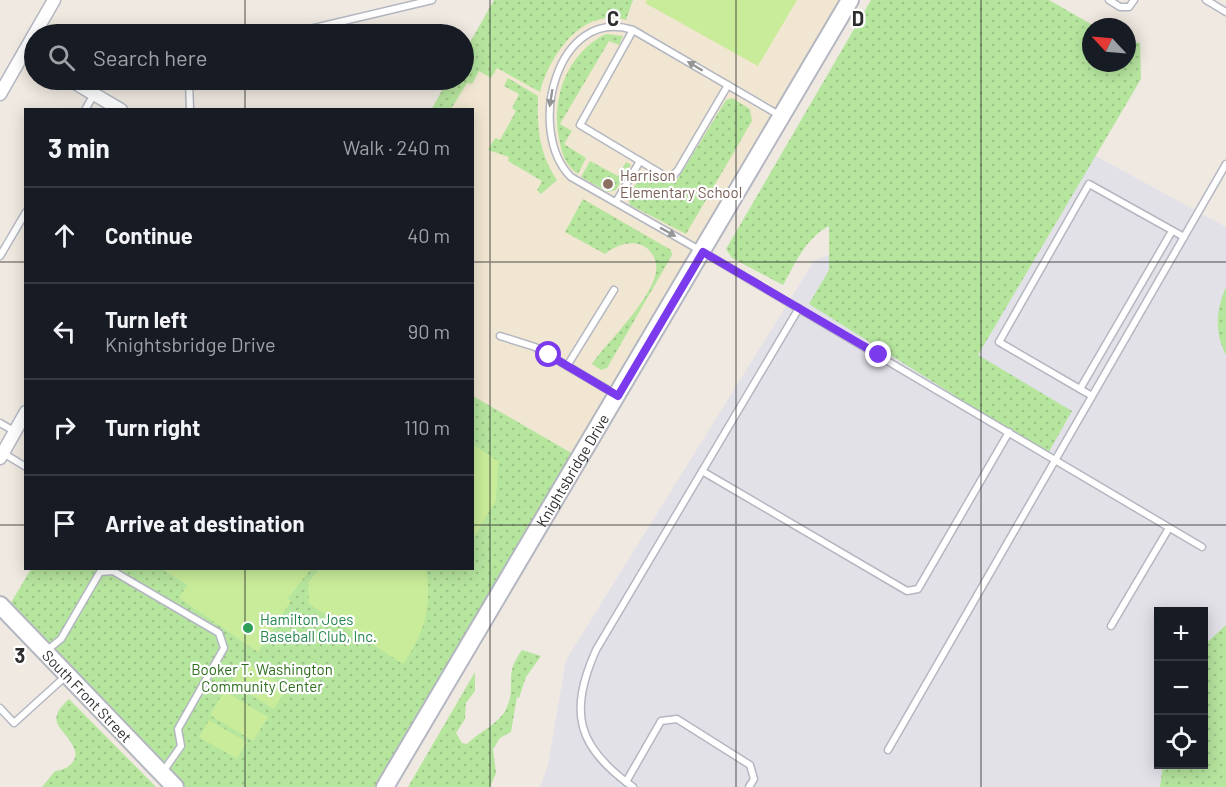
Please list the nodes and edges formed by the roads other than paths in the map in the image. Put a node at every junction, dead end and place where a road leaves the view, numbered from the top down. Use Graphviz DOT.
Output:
graph roads {
  1 [pos="54,0"];
  2 [pos="432,0"];
  3 [pos="850,0"];
  4 [pos="1109,0"];
  5 [pos="1134,0"];
  6 [pos="1206,0"];
  7 [pos="1226,12"];
  8 [pos="43,24"];
  9 [pos="331,24"];
  10 [pos="633,30"];
  11 [pos="24,62"];
  12 [pos="728,85"];
  13 [pos="87,90"];
  14 [pos="189,90"];
  15 [pos="0,94"];
  16 [pos="94,94"];
  17 [pos="86,108"];
  18 [pos="118,108"];
  19 [pos="190,108"];
  20 [pos="782,117"];
  21 [pos="640,161"];
  22 [pos="1226,164"];
  23 [pos="616,202"];
  24 [pos="24,215"];
  25 [pos="1172,231"];
  26 [pos="1184,237"];
  27 [pos="703,252"];
  28 [pos="0,256"];
  29 [pos="614,290"];
  30 [pos="799,308"];
  31 [pos="500,336"];
  32 [pos="567,366"];
  33 [pos="1080,389"];
  34 [pos="618,396"];
  35 [pos="1092,396"];
  36 [pos="24,415"];
  37 [pos="0,423"];
  38 [pos="14,431"];
  39 [pos="1009,432"];
  40 [pos="1,455"];
  41 [pos="1056,459"];
  42 [pos="24,466"];
  43 [pos="702,471"];
  44 [pos="1169,528"];
  45 [pos="1202,547"];
  46 [pos="0,605"];
  47 [pos="1112,626"];
  48 [pos="45,652"];
  49 [pos="67,675"];
  50 [pos="0,708"];
  51 [pos="888,750"];
  52 [pos="394,772"];
  53 [pos="162,774"];
  54 [pos="626,782"];
  55 [pos="175,787"];
  56 [pos="375,787"];
  57 [pos="385,787"];
  58 [pos="633,787"];
  59 [pos="749,787"];
  1 -- 8 [label="street"];
  2 -- 9 [label="lane"];
  3 -- 20 [label="street, Knightsbridge Drive"];
  4 -- 5 [label="lane"];
  6 -- 7 [label="lane"];
  12 -- 10 [label="lane, one-way"];
  10 -- 21 [label="lane"];
  10 -- 23 [label="lane, one-way"];
  11 -- 15 [label="street"];
  12 -- 20 [label="lane"];
  12 -- 21 [label="lane"];
  13 -- 16 [label="street"];
  14 -- 19 [label="lane"];
  16 -- 17 [label="lane"];
  16 -- 18 [label="street"];
  20 -- 27 [label="street, Knightsbridge Drive"];
  21 -- 23 [label="lane"];
  22 -- 26 [label="lane"];
  23 -- 27 [label="lane, one-way"];
  24 -- 28 [label="lane"];
  25 -- 26 [label="lane"];
  25 -- 33 [label="lane"];
  25 -- 33 [label="lane"];
  26 -- 35 [label="lane"];
  27 -- 30 [label="lane"];
  27 -- 34 [label="street, Knightsbridge Drive"];
  29 -- 32 [label="lane"];
  30 -- 39 [label="lane"];
  30 -- 43 [label="lane"];
  31 -- 32 [label="lane"];
  32 -- 34 [label="lane"];
  33 -- 35 [label="lane"];
  34 -- 52 [label="street, Knightsbridge Drive"];
  35 -- 41 [label="lane"];
  36 -- 38 [label="street"];
  37 -- 38 [label="lane"];
  38 -- 40 [label="street"];
  39 -- 41 [label="lane"];
  39 -- 43 [label="lane"];
  40 -- 42 [label="lane"];
  41 -- 44 [label="lane"];
  41 -- 51 [label="lane"];
  43 -- 54 [label="lane"];
  44 -- 45 [label="lane"];
  44 -- 47 [label="lane"];
  46 -- 48 [label="street, South Front Street"];
  48 -- 49 [label="street, South Front Street"];
  48 -- 53 [label="lane"];
  49 -- 50 [label="lane"];
  49 -- 53 [label="street, South Front Street"];
  52 -- 56 [label="street"];
  52 -- 57 [label="street, Knightsbridge Drive"];
  53 -- 55 [label="street, South Front Street"];
  54 -- 58 [label="lane"];
  54 -- 59 [label="lane"];
}
